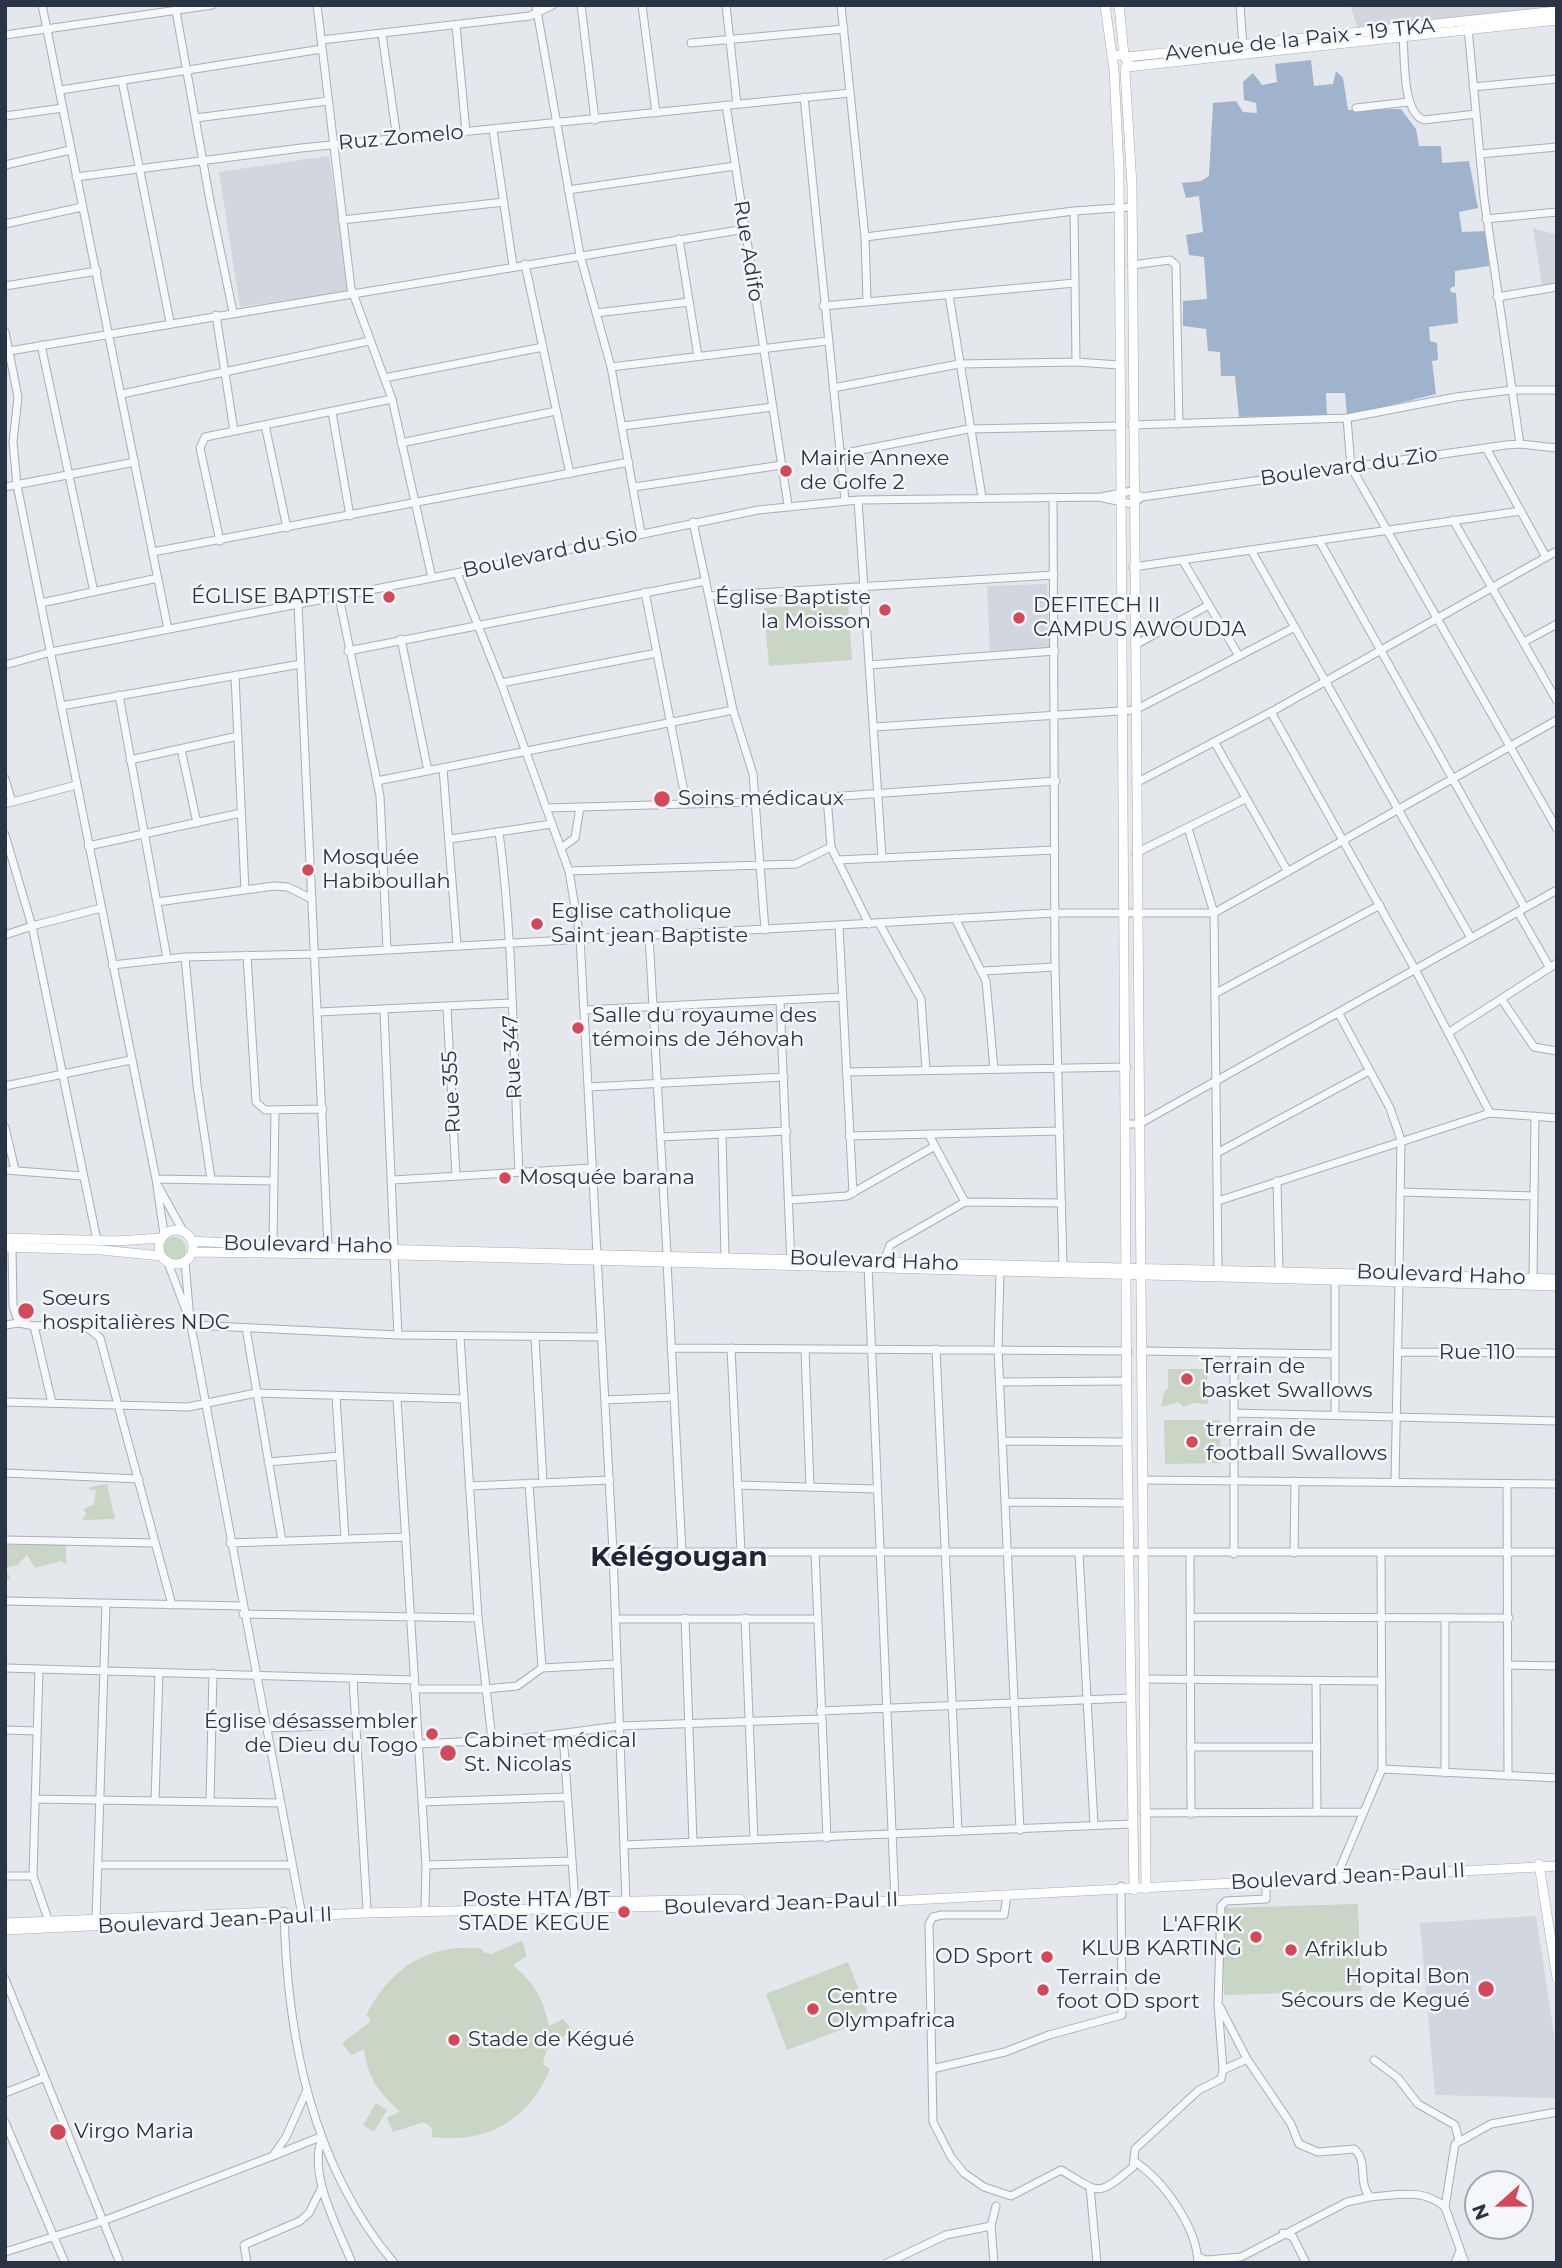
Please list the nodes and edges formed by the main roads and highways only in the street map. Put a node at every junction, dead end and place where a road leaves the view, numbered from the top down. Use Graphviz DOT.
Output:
graph roads {
  1 [pos="1105,5"];
  2 [pos="1119,5"];
  3 [pos="1557,11"];
  4 [pos="1557,20"];
  5 [pos="1468,26"];
  6 [pos="1112,57"];
  7 [pos="1126,62"];
  8 [pos="1114,70"];
  9 [pos="163,1236"];
  10 [pos="5,1238"];
  11 [pos="192,1241"];
  12 [pos="9,1246"];
  13 [pos="394,1251"];
  14 [pos="192,1252"];
  15 [pos="164,1259"];
  16 [pos="868,1264"];
  17 [pos="1126,1271"];
  18 [pos="1141,1271"];
  19 [pos="1399,1278"];
  20 [pos="1557,1279"];
  21 [pos="1557,1286"];
  22 [pos="1557,1864"];
  23 [pos="1540,1865"];
  24 [pos="1145,1886"];
  25 [pos="1133,1887"];
  26 [pos="1121,1888"];
  27 [pos="894,1898"];
  28 [pos="284,1914"];
  29 [pos="5,1923"];
  30 [pos="5,1930"];
  31 [pos="1557,1978"];
  1 -- 6 [label="main road"];
  2 -- 7 [label="main road"];
  3 -- 5 [label="main road, Avenue de la Paix - 19 TKA"];
  4 -- 5 [label="main road"];
  5 -- 7 [label="main road, Avenue de la Paix - 19 TKA"];
  5 -- 7 [label="main road"];
  6 -- 7 [label="main road"];
  6 -- 8 [label="main road"];
  7 -- 8 [label="main road"];
  7 -- 18 [label="main road"];
  8 -- 17 [label="main road"];
  9 -- 10 [label="main road"];
  9 -- 11 [label="main road"];
  9 -- 15 [label="main road"];
  11 -- 13 [label="main road, Boulevard Haho"];
  11 -- 14 [label="main road"];
  12 -- 15 [label="main road"];
  13 -- 14 [label="main road, Boulevard Haho"];
  13 -- 16 [label="main road, Boulevard Haho"];
  14 -- 15 [label="main road"];
  16 -- 17 [label="main road, Boulevard Haho"];
  16 -- 17 [label="main road, Boulevard Haho"];
  17 -- 18 [label="main road, Boulevard Haho"];
  17 -- 25 [label="main road"];
  18 -- 19 [label="main road, Boulevard Haho"];
  18 -- 19 [label="main road, Boulevard Haho"];
  18 -- 24 [label="main road"];
  19 -- 20 [label="main road, Boulevard Haho"];
  19 -- 21 [label="main road, Boulevard Haho"];
  22 -- 23 [label="main road, Boulevard Jean-Paul II"];
  23 -- 24 [label="main road, Boulevard Jean-Paul II"];
  23 -- 24 [label="main road, Boulevard Jean-Paul II"];
  23 -- 31 [label="main road"];
  24 -- 25 [label="main road, Boulevard Jean-Paul II"];
  25 -- 26 [label="main road, Boulevard Jean-Paul II"];
  26 -- 27 [label="main road, Boulevard Jean-Paul II"];
  26 -- 27 [label="main road, Boulevard Jean-Paul II"];
  27 -- 28 [label="main road, Boulevard Jean-Paul II"];
  27 -- 28 [label="main road, Boulevard Jean-Paul II"];
  28 -- 29 [label="main road, Boulevard Jean-Paul II"];
  28 -- 30 [label="main road, Boulevard Jean-Paul II"];
}
